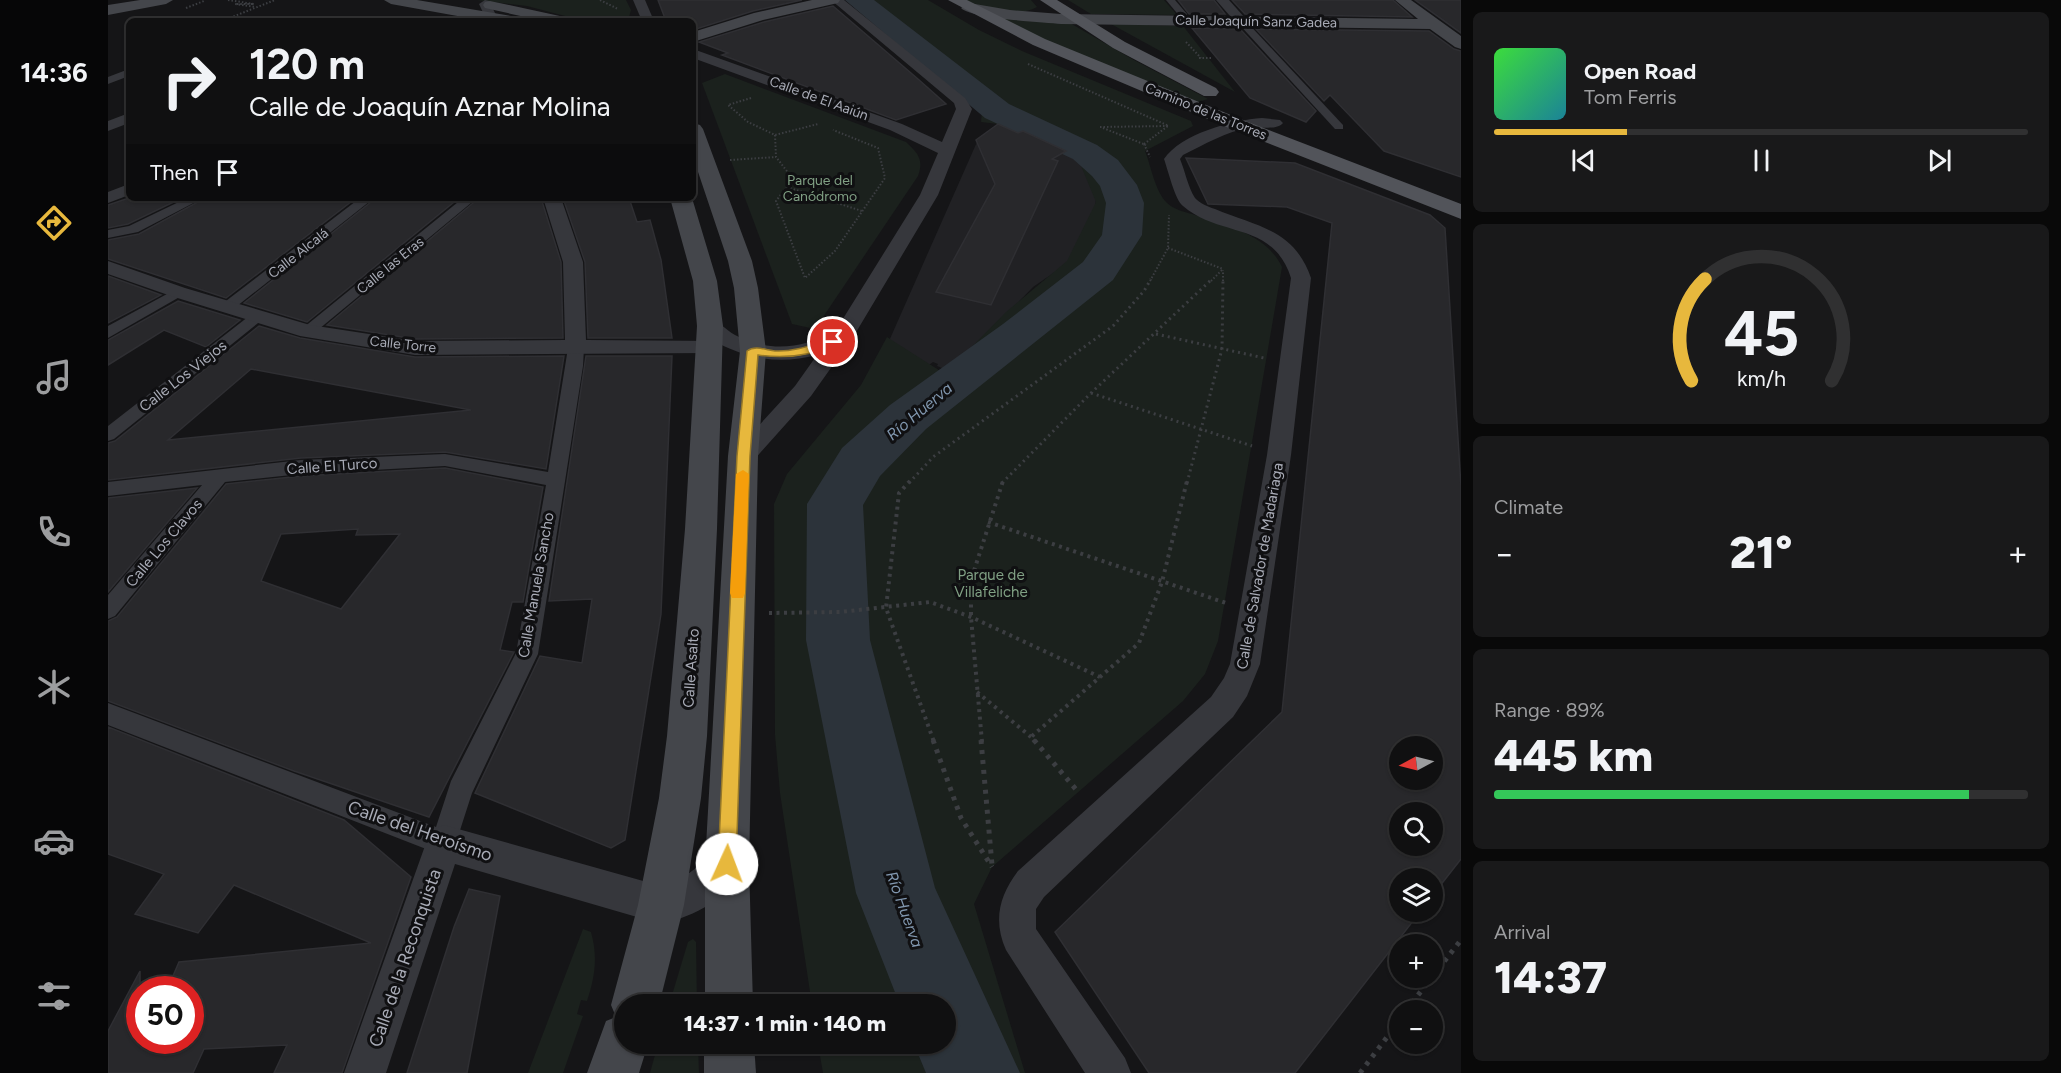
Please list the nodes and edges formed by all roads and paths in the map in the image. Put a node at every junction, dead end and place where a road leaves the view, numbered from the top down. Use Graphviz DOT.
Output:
graph roads {
  1 [pos="166,0"];
  2 [pos="228,0"];
  3 [pos="275,0"];
  4 [pos="391,0"];
  5 [pos="454,0"];
  6 [pos="639,0"];
  7 [pos="835,0"];
  8 [pos="1047,0"];
  9 [pos="1170,0"];
  10 [pos="1222,0"];
  11 [pos="1402,0"];
  12 [pos="204,1"];
  13 [pos="962,4"];
  14 [pos="188,7"];
  15 [pos="256,7"];
  16 [pos="113,8"];
  17 [pos="1019,16"];
  18 [pos="1184,16"];
  19 [pos="497,17"];
  20 [pos="229,18"];
  21 [pos="514,18"];
  22 [pos="647,18"];
  23 [pos="1077,19"];
  24 [pos="1241,21"];
  25 [pos="1435,24"];
  26 [pos="696,36"];
  27 [pos="1461,44"];
  28 [pos="696,54"];
  29 [pos="696,65"];
  30 [pos="730,66"];
  31 [pos="126,73"];
  32 [pos="112,79"];
  33 [pos="754,99"];
  34 [pos="1236,111"];
  35 [pos="963,114"];
  36 [pos="1151,118"];
  37 [pos="126,119"];
  38 [pos="808,120"];
  39 [pos="108,126"];
  40 [pos="1169,126"];
  41 [pos="1339,127"];
  42 [pos="828,128"];
  43 [pos="906,131"];
  44 [pos="776,135"];
  45 [pos="696,137"];
  46 [pos="1144,144"];
  47 [pos="948,151"];
  48 [pos="1148,152"];
  49 [pos="776,157"];
  50 [pos="730,160"];
  51 [pos="787,187"];
  52 [pos="126,190"];
  53 [pos="1461,195"];
  54 [pos="108,198"];
  55 [pos="191,201"];
  56 [pos="364,201"];
  57 [pos="467,201"];
  58 [pos="553,201"];
  59 [pos="682,201"];
  60 [pos="862,211"];
  61 [pos="1461,212"];
  62 [pos="108,234"];
  63 [pos="108,267"];
  64 [pos="1223,269"];
  65 [pos="178,292"];
  66 [pos="228,307"];
  67 [pos="258,316"];
  68 [pos="308,331"];
  69 [pos="108,333"];
  70 [pos="844,333"];
  71 [pos="1156,334"];
  72 [pos="710,336"];
  73 [pos="576,348"];
  74 [pos="1222,349"];
  75 [pos="753,351"];
  76 [pos="1290,364"];
  77 [pos="1091,393"];
  78 [pos="1200,429"];
  79 [pos="108,435"];
  80 [pos="1279,455"];
  81 [pos="743,456"];
  82 [pos="219,477"];
  83 [pos="555,480"];
  84 [pos="108,489"];
  85 [pos="988,522"];
  86 [pos="1162,582"];
  87 [pos="886,608"];
  88 [pos="108,610"];
  89 [pos="1254,613"];
  90 [pos="765,614"];
  91 [pos="971,617"];
  92 [pos="1100,677"];
  93 [pos="977,692"];
  94 [pos="108,714"];
  95 [pos="1031,737"];
  96 [pos="1079,793"];
  97 [pos="444,843"];
  98 [pos="727,864"];
  99 [pos="661,905"];
  100 [pos="1461,940"];
  101 [pos="1443,963"];
  102 [pos="638,994"];
  103 [pos="729,994"];
  104 [pos="1389,1035"];
  105 [pos="619,1054"];
  106 [pos="729,1054"];
  107 [pos="365,1073"];
  108 [pos="613,1073"];
  109 [pos="730,1073"];
  110 [pos="1110,1073"];
  111 [pos="1360,1073"];
  1 -- 16 [label="main road"];
  2 -- 15 [label="path"];
  3 -- 15 [label="path"];
  4 -- 19 [label="main road"];
  5 -- 19 [label="main road"];
  6 -- 22 [label="street"];
  7 -- 26 [label="main road"];
  7 -- 35 [label="street"];
  8 -- 17 [label="main road"];
  8 -- 23 [label="main road, Camino de las Torres"];
  9 -- 18 [label="street"];
  10 -- 24 [label="street"];
  11 -- 25 [label="main road"];
  12 -- 14 [label="path"];
  13 -- 17 [label="main road"];
  13 -- 34 [label="main road, Camino de las Torres"];
  15 -- 20 [label="path"];
  17 -- 23 [label="main road, Calle Joaquín Sanz Gadea"];
  19 -- 21 [label="main road"];
  23 -- 24 [label="main road, Calle Joaquín Sanz Gadea"];
  23 -- 34 [label="main road, Camino de las Torres"];
  24 -- 25 [label="main road, Calle Joaquín Sanz Gadea"];
  24 -- 41 [label="street"];
  25 -- 27 [label="main road"];
  28 -- 30 [label="street, Calle de El Aaiún"];
  29 -- 30 [label="street, Calle de El Aaiún"];
  30 -- 43 [label="street, Calle de El Aaiún"];
  31 -- 32 [label="street"];
  33 -- 44 [label="path"];
  34 -- 53 [label="main road, Camino de las Torres"];
  34 -- 61 [label="main road, Camino de las Torres"];
  34 -- 76 [label="street, Calle de Salvador de Madariaga"];
  35 -- 43 [label="street"];
  35 -- 47 [label="street"];
  36 -- 40 [label="path"];
  37 -- 39 [label="street"];
  38 -- 44 [label="path"];
  40 -- 46 [label="path"];
  40 -- 46 [label="path"];
  42 -- 60 [label="path"];
  43 -- 47 [label="street, Calle de El Aaiún"];
  44 -- 49 [label="path"];
  45 -- 75 [label="main road"];
  46 -- 48 [label="path"];
  47 -- 70 [label="street"];
  49 -- 50 [label="path"];
  49 -- 51 [label="path"];
  51 -- 60 [label="path"];
  51 -- 60 [label="path"];
  52 -- 54 [label="street"];
  55 -- 62 [label="street"];
  56 -- 66 [label="street, Calle Alcalá"];
  57 -- 68 [label="street, Calle las Eras"];
  58 -- 73 [label="street"];
  59 -- 72 [label="main road, Calle Asalto"];
  63 -- 65 [label="street, Calle Torre"];
  64 -- 71 [label="path"];
  64 -- 74 [label="path"];
  64 -- 87 [label="path"];
  65 -- 66 [label="street, Calle Torre"];
  65 -- 69 [label="street"];
  66 -- 67 [label="street, Calle Torre"];
  67 -- 68 [label="street, Calle Torre"];
  67 -- 79 [label="street, Calle Los Viejos"];
  68 -- 73 [label="street, Calle Torre"];
  70 -- 75 [label="street"];
  70 -- 81 [label="street"];
  71 -- 74 [label="path"];
  71 -- 77 [label="path"];
  72 -- 73 [label="street, Calle Torre"];
  72 -- 75 [label="street"];
  72 -- 99 [label="main road, Calle Asalto"];
  73 -- 83 [label="street, Calle Manuela Sancho"];
  74 -- 76 [label="path"];
  74 -- 78 [label="path"];
  75 -- 81 [label="main road"];
  76 -- 80 [label="street, Calle de Salvador de Madariaga"];
  77 -- 78 [label="path"];
  77 -- 85 [label="path"];
  78 -- 80 [label="path"];
  78 -- 86 [label="path"];
  80 -- 89 [label="street, Calle de Salvador de Madariaga"];
  81 -- 98 [label="main road"];
  82 -- 83 [label="street, Calle El Turco"];
  82 -- 84 [label="street, Calle El Turco"];
  82 -- 88 [label="street, Calle Los Clavos"];
  83 -- 97 [label="street, Calle Manuela Sancho"];
  85 -- 86 [label="path"];
  85 -- 91 [label="path"];
  86 -- 89 [label="path"];
  86 -- 92 [label="path"];
  87 -- 90 [label="path"];
  87 -- 91 [label="path"];
  87 -- 93 [label="path"];
  89 -- 110 [label="street, Calle de Salvador de Madariaga"];
  91 -- 92 [label="path"];
  91 -- 93 [label="path"];
  92 -- 95 [label="path"];
  93 -- 95 [label="path"];
  94 -- 97 [label="street, Calle del Heroísmo"];
  95 -- 96 [label="path"];
  97 -- 99 [label="street, Calle del Heroísmo"];
  97 -- 107 [label="street, Calle de la Reconquista"];
  98 -- 99 [label="street"];
  98 -- 103 [label="main road"];
  99 -- 102 [label="main road, Calle Asalto"];
  100 -- 101 [label="path"];
  104 -- 111 [label="path"];
  105 -- 108 [label="main road"];
  106 -- 109 [label="main road"];
}
